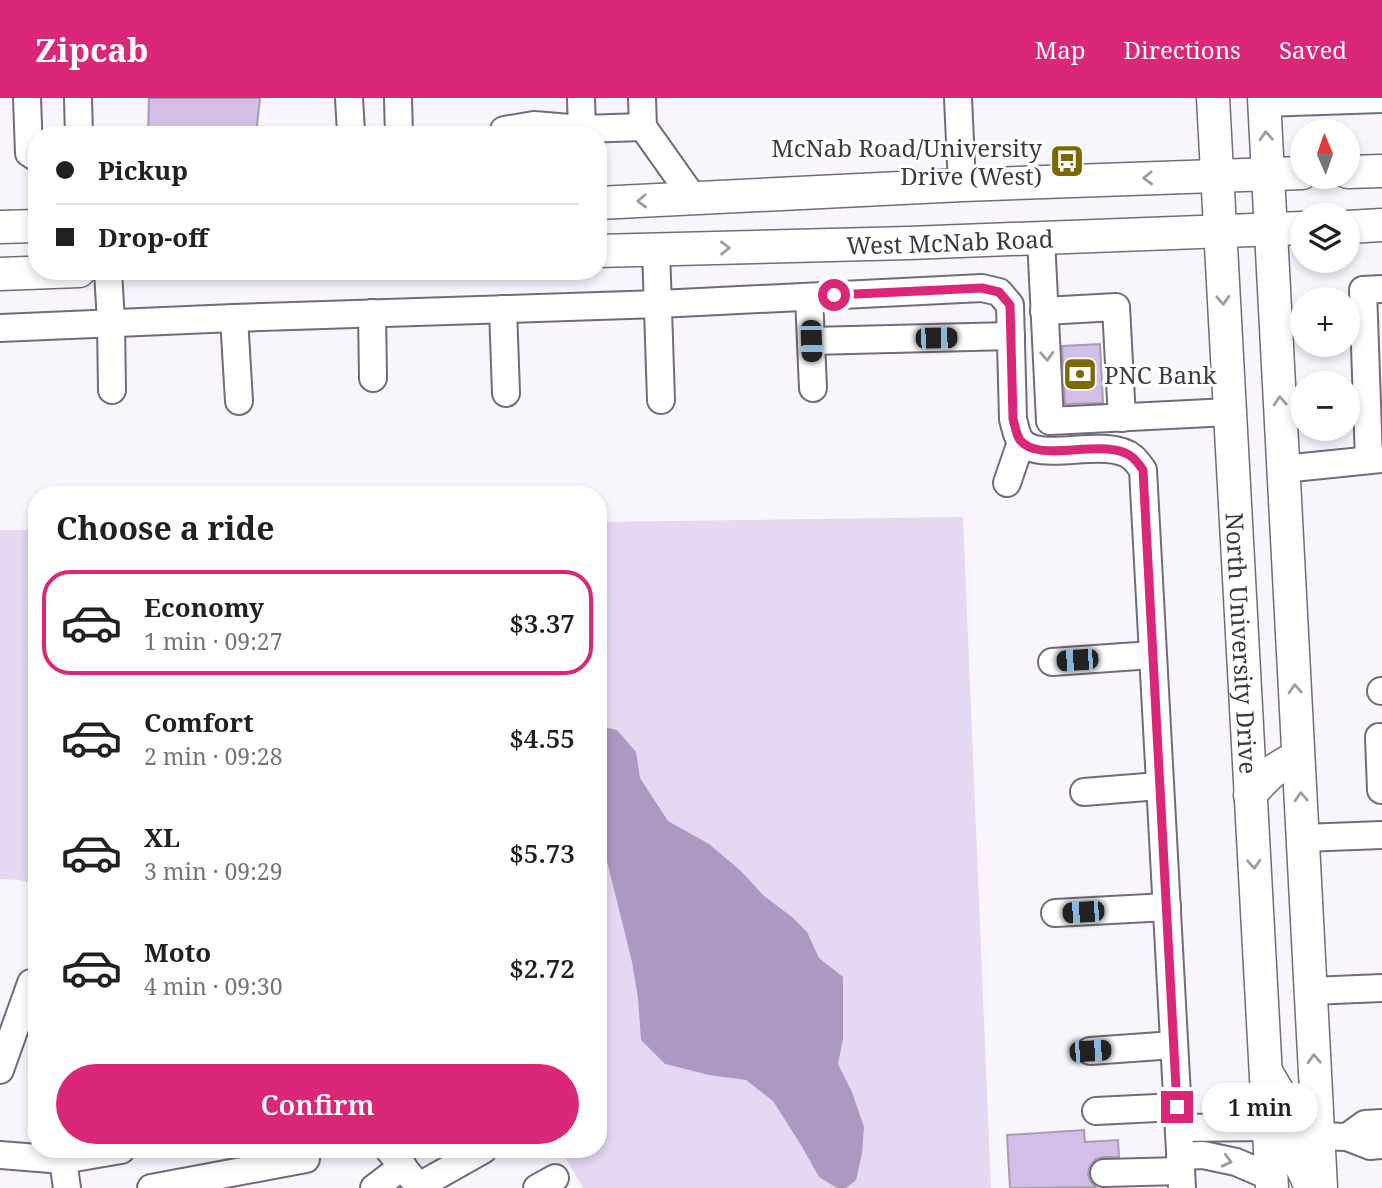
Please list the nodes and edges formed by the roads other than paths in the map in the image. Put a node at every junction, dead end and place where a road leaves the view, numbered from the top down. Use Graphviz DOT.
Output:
graph roads {
  1 [pos="27,98"];
  2 [pos="78,98"];
  3 [pos="349,98"];
  4 [pos="398,98"];
  5 [pos="580,98"];
  6 [pos="642,98"];
  7 [pos="958,98"];
  8 [pos="1213,98"];
  9 [pos="1382,99"];
  10 [pos="1264,100"];
  11 [pos="28,126"];
  12 [pos="79,126"];
  13 [pos="351,126"];
  14 [pos="398,126"];
  15 [pos="528,126"];
  16 [pos="546,126"];
  17 [pos="582,126"];
  18 [pos="643,128"];
  19 [pos="607,129"];
  20 [pos="1382,171"];
  21 [pos="1360,172"];
  22 [pos="1290,173"];
  23 [pos="1268,174"];
  24 [pos="1216,176"];
  25 [pos="962,185"];
  26 [pos="694,199"];
  27 [pos="607,203"];
  28 [pos="1382,225"];
  29 [pos="28,226"];
  30 [pos="1360,226"];
  31 [pos="0,227"];
  32 [pos="1290,228"];
  33 [pos="1271,229"];
  34 [pos="1219,232"];
  35 [pos="1041,238"];
  36 [pos="656,249"];
  37 [pos="607,251"];
  38 [pos="28,273"];
  39 [pos="0,274"];
  40 [pos="109,280"];
  41 [pos="1382,289"];
  42 [pos="809,296"];
  43 [pos="659,304"];
  44 [pos="503,309"];
  45 [pos="1044,311"];
  46 [pos="372,313"];
  47 [pos="234,318"];
  48 [pos="111,323"];
  49 [pos="0,327"];
  50 [pos="1011,336"];
  51 [pos="811,341"];
  52 [pos="373,378"];
  53 [pos="813,388"];
  54 [pos="112,390"];
  55 [pos="506,393"];
  56 [pos="661,400"];
  57 [pos="239,401"];
  58 [pos="1229,412"];
  59 [pos="1375,416"];
  60 [pos="1122,418"];
  61 [pos="1021,442"];
  62 [pos="1376,459"];
  63 [pos="1283,469"];
  64 [pos="1007,484"];
  65 [pos="1152,655"];
  66 [pos="1052,662"];
  67 [pos="1379,737"];
  68 [pos="1298,757"];
  69 [pos="1159,786"];
  70 [pos="1382,790"];
  71 [pos="1084,792"];
  72 [pos="1250,795"];
  73 [pos="1382,835"];
  74 [pos="1303,838"];
  75 [pos="1382,848"];
  76 [pos="1167,906"];
  77 [pos="1055,913"];
  78 [pos="1382,988"];
  79 [pos="28,991"];
  80 [pos="1311,991"];
  81 [pos="1174,1045"];
  82 [pos="1090,1051"];
  83 [pos="0,1069"];
  84 [pos="1265,1071"];
  85 [pos="1097,1111"];
  86 [pos="1178,1118"];
  87 [pos="1382,1123"];
  88 [pos="1268,1126"];
  89 [pos="1332,1136"];
  90 [pos="1382,1145"];
  91 [pos="0,1155"];
  92 [pos="28,1157"];
  93 [pos="38,1158"];
  94 [pos="75,1158"];
  95 [pos="306,1158"];
  96 [pos="457,1158"];
  97 [pos="63,1160"];
  98 [pos="1181,1172"];
  99 [pos="408,1173"];
  100 [pos="1104,1173"];
  101 [pos="1272,1182"];
  102 [pos="67,1188"];
  103 [pos="151,1188"];
  104 [pos="374,1188"];
  105 [pos="1311,1188"];
  106 [pos="1321,1188"];
  1 -- 11 [label="street"];
  2 -- 12 [label="street"];
  3 -- 13 [label="street"];
  4 -- 14 [label="street"];
  5 -- 17 [label="street"];
  6 -- 18 [label="street"];
  7 -- 25 [label="street"];
  8 -- 24 [label="main road, North University Drive"];
  9 -- 10 [label="street"];
  23 -- 10 [label="main road, one-way"];
  15 -- 16 [label="street"];
  18 -- 19 [label="street"];
  18 -- 26 [label="street"];
  20 -- 21 [label="main road"];
  22 -- 23 [label="main road"];
  23 -- 24 [label="main road"];
  23 -- 33 [label="main road"];
  24 -- 25 [label="main road, one-way"];
  24 -- 34 [label="main road, North University Drive"];
  25 -- 26 [label="main road"];
  26 -- 27 [label="main road, one-way"];
  28 -- 30 [label="main road"];
  29 -- 31 [label="main road"];
  32 -- 33 [label="main road, West McNab Road"];
  33 -- 34 [label="main road, West McNab Road"];
  63 -- 33 [label="main road, one-way"];
  34 -- 35 [label="main road, West McNab Road"];
  34 -- 58 [label="main road, North University Drive, one-way"];
  36 -- 35 [label="main road, West McNab Road, one-way"];
  35 -- 45 [label="street"];
  36 -- 37 [label="main road, West McNab Road"];
  36 -- 43 [label="street"];
  38 -- 39 [label="main road"];
  40 -- 48 [label="street"];
  41 -- 59 [label="street"];
  42 -- 43 [label="street"];
  42 -- 50 [label="street"];
  42 -- 51 [label="street"];
  43 -- 44 [label="street"];
  43 -- 56 [label="street"];
  44 -- 46 [label="street"];
  44 -- 55 [label="street"];
  45 -- 60 [label="street, one-way"];
  45 -- 60 [label="street"];
  46 -- 47 [label="street"];
  46 -- 52 [label="street"];
  47 -- 48 [label="street"];
  47 -- 57 [label="street"];
  48 -- 49 [label="street"];
  48 -- 54 [label="street"];
  50 -- 51 [label="street"];
  50 -- 61 [label="street"];
  51 -- 53 [label="street"];
  58 -- 60 [label="street"];
  58 -- 72 [label="main road, North University Drive"];
  59 -- 62 [label="street"];
  61 -- 64 [label="street"];
  61 -- 65 [label="street"];
  62 -- 63 [label="street"];
  68 -- 63 [label="main road, one-way"];
  65 -- 66 [label="street"];
  65 -- 69 [label="street"];
  67 -- 70 [label="street"];
  68 -- 72 [label="main road"];
  74 -- 68 [label="main road, one-way"];
  69 -- 71 [label="street"];
  69 -- 76 [label="street"];
  72 -- 84 [label="main road, North University Drive, one-way"];
  73 -- 74 [label="street"];
  73 -- 75 [label="street"];
  74 -- 80 [label="main road"];
  76 -- 77 [label="street"];
  76 -- 81 [label="street"];
  78 -- 80 [label="street"];
  79 -- 83 [label="street"];
  89 -- 80 [label="main road, one-way"];
  81 -- 82 [label="street"];
  81 -- 86 [label="street"];
  84 -- 88 [label="main road, North University Drive"];
  84 -- 89 [label="main road"];
  85 -- 86 [label="street"];
  86 -- 88 [label="street"];
  86 -- 98 [label="street"];
  87 -- 89 [label="street"];
  88 -- 101 [label="main road, North University Drive"];
  88 -- 105 [label="main road"];
  89 -- 90 [label="street"];
  89 -- 106 [label="main road"];
  91 -- 92 [label="street"];
  93 -- 97 [label="street"];
  94 -- 97 [label="street"];
  95 -- 103 [label="street"];
  96 -- 99 [label="street"];
  97 -- 102 [label="street"];
  98 -- 100 [label="street"];
  98 -- 101 [label="street, one-way"];
  99 -- 104 [label="street"];
}
